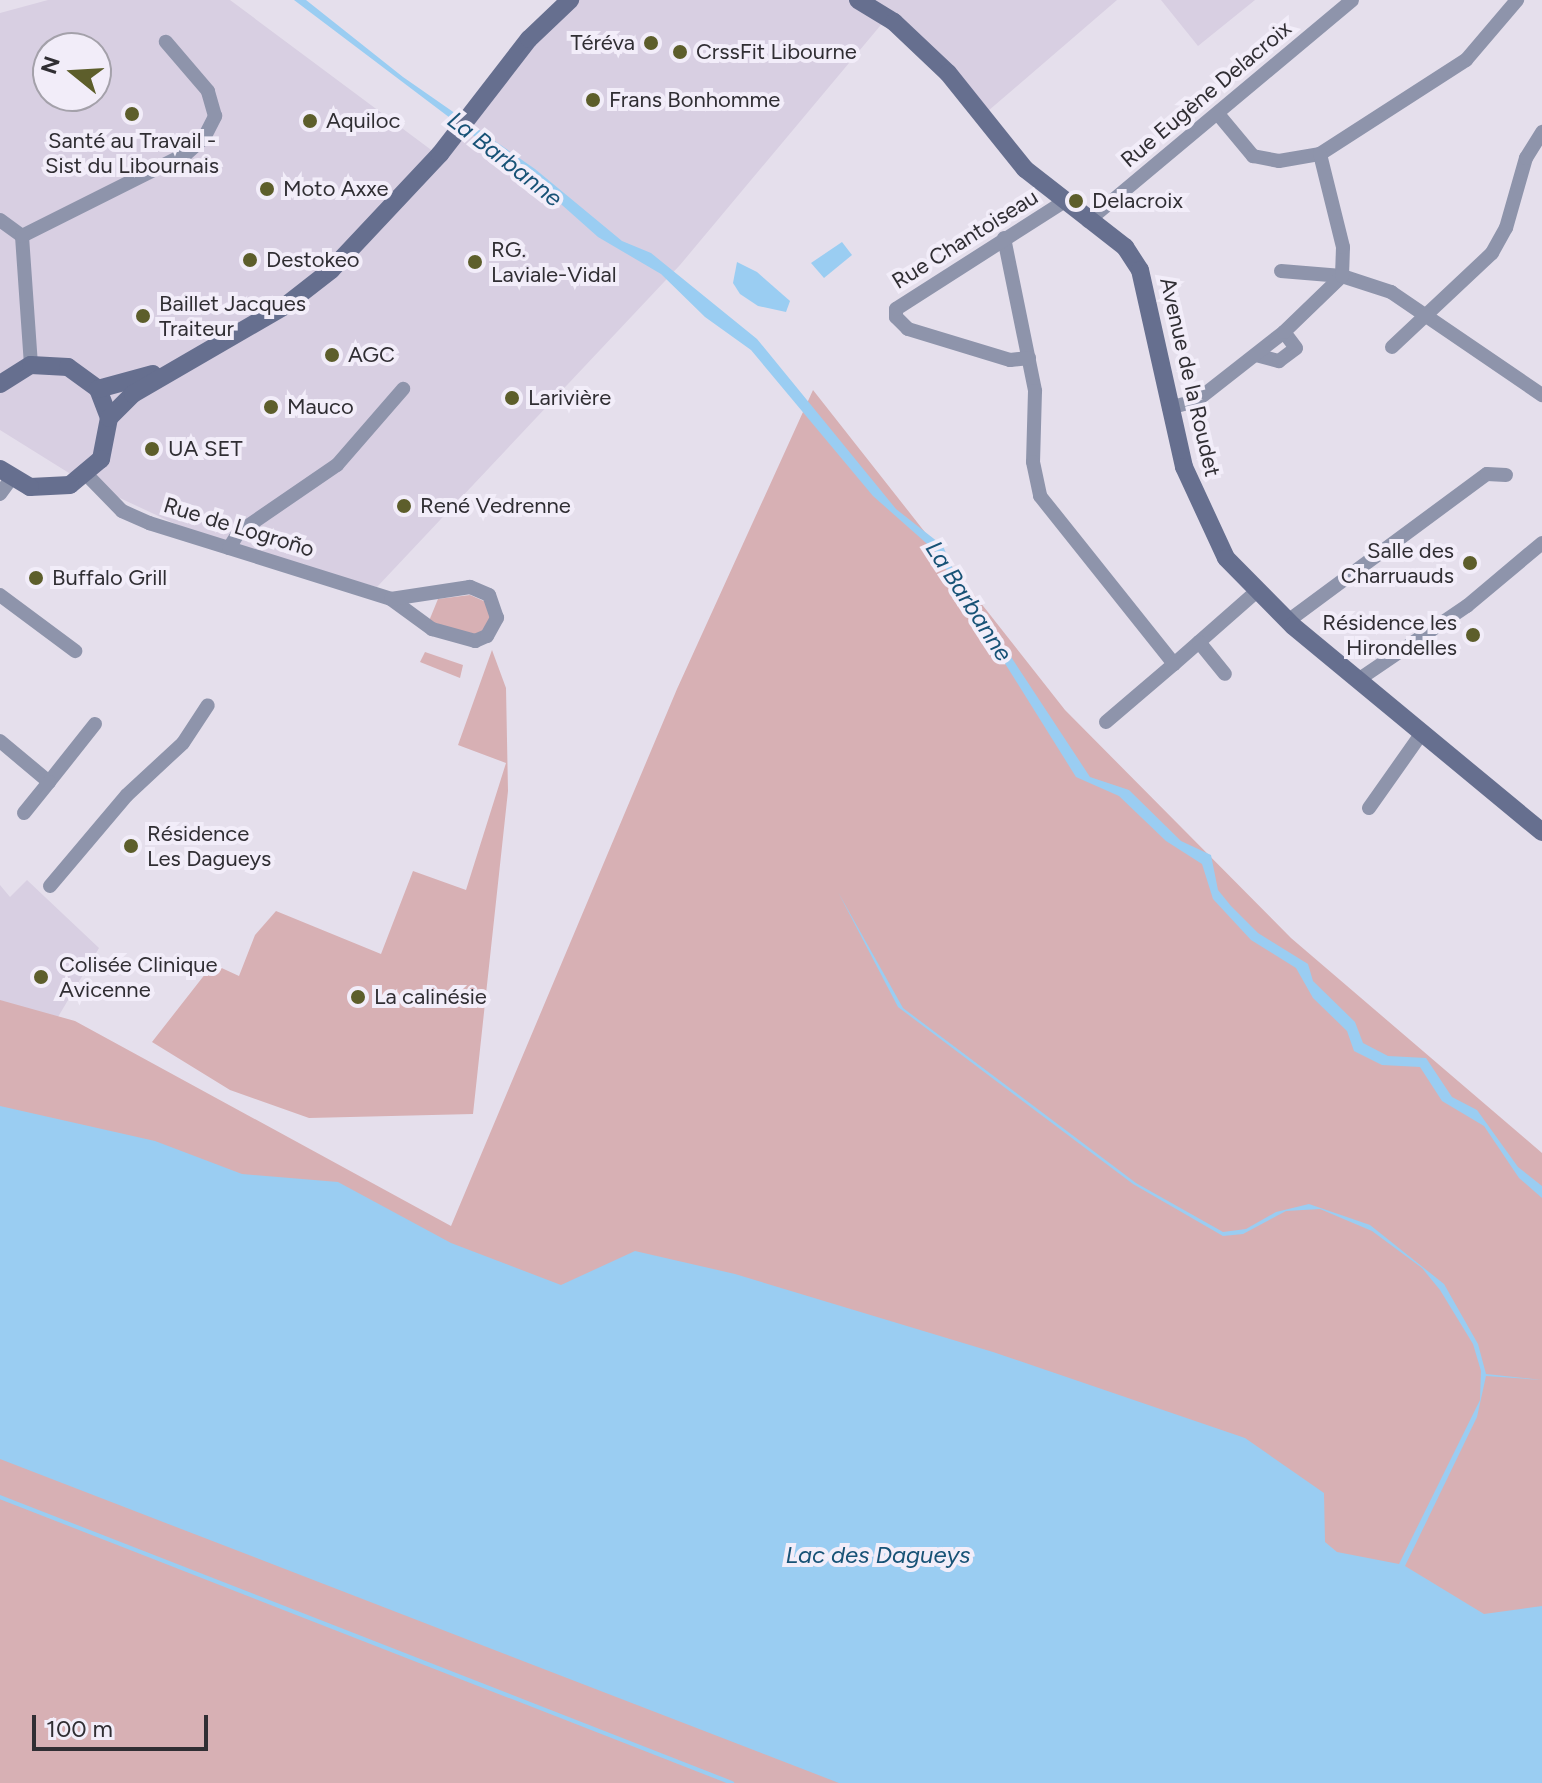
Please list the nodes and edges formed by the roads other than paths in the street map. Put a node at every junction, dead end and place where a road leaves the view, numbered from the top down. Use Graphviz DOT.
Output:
graph roads {
  1 [pos="570,0"];
  2 [pos="858,0"];
  3 [pos="1352,0"];
  4 [pos="1517,0"];
  5 [pos="166,42"];
  6 [pos="1218,114"];
  7 [pos="1542,132"];
  8 [pos="1320,154"];
  9 [pos="1063,202"];
  10 [pos="0,220"];
  11 [pos="1088,221"];
  12 [pos="22,236"];
  13 [pos="1004,238"];
  14 [pos="1281,271"];
  15 [pos="1342,276"];
  16 [pos="1425,312"];
  17 [pos="1392,347"];
  18 [pos="1029,358"];
  19 [pos="31,365"];
  20 [pos="178,365"];
  21 [pos="0,384"];
  22 [pos="98,389"];
  23 [pos="403,389"];
  24 [pos="1542,395"];
  25 [pos="1169,408"];
  26 [pos="109,418"];
  27 [pos="87,475"];
  28 [pos="1506,475"];
  29 [pos="4,480"];
  30 [pos="1542,543"];
  31 [pos="229,548"];
  32 [pos="1256,592"];
  33 [pos="436,594"];
  34 [pos="0,595"];
  35 [pos="391,599"];
  36 [pos="420,621"];
  37 [pos="1288,621"];
  38 [pos="1199,642"];
  39 [pos="75,651"];
  40 [pos="1174,664"];
  41 [pos="1225,674"];
  42 [pos="1358,680"];
  43 [pos="208,705"];
  44 [pos="1106,722"];
  45 [pos="95,724"];
  46 [pos="1422,733"];
  47 [pos="0,741"];
  48 [pos="49,782"];
  49 [pos="1369,808"];
  50 [pos="24,813"];
  51 [pos="1541,830"];
  52 [pos="50,886"];
  1 -- 20 [label="street"];
  2 -- 9 [label="street, Avenue de la Roudet"];
  3 -- 6 [label="street, Rue Eugène Delacroix"];
  4 -- 8 [label="street"];
  5 -- 12 [label="street"];
  6 -- 8 [label="street"];
  6 -- 11 [label="street, Rue Eugène Delacroix"];
  7 -- 16 [label="street"];
  8 -- 15 [label="street"];
  9 -- 11 [label="street, Avenue de la Roudet"];
  9 -- 13 [label="street, Rue Chantoiseau"];
  10 -- 12 [label="street"];
  11 -- 25 [label="street, Avenue de la Roudet"];
  12 -- 19 [label="street"];
  13 -- 18 [label="street"];
  13 -- 18 [label="street, Rue Chantoiseau"];
  14 -- 15 [label="street"];
  15 -- 16 [label="street"];
  15 -- 25 [label="street"];
  16 -- 17 [label="street"];
  16 -- 24 [label="street"];
  18 -- 40 [label="street"];
  19 -- 21 [label="street"];
  19 -- 22 [label="street"];
  20 -- 22 [label="street"];
  20 -- 26 [label="street"];
  22 -- 26 [label="street"];
  23 -- 31 [label="street"];
  25 -- 32 [label="street, Avenue de la Roudet"];
  26 -- 27 [label="street"];
  27 -- 29 [label="street"];
  27 -- 31 [label="street, Rue de Logroño"];
  28 -- 37 [label="street"];
  30 -- 42 [label="street"];
  31 -- 35 [label="street, Rue de Logroño"];
  32 -- 37 [label="street, Avenue de la Roudet"];
  32 -- 38 [label="street"];
  33 -- 35 [label="street, Rue de Logroño"];
  33 -- 36 [label="street"];
  33 -- 36 [label="street, Rue de Logroño"];
  34 -- 39 [label="street"];
  35 -- 36 [label="street, Rue de Logroño"];
  37 -- 42 [label="street, Avenue de la Roudet"];
  38 -- 40 [label="street"];
  38 -- 41 [label="street"];
  40 -- 44 [label="street"];
  42 -- 46 [label="street, Avenue de la Roudet"];
  43 -- 52 [label="street"];
  45 -- 48 [label="street"];
  46 -- 49 [label="street"];
  46 -- 51 [label="street, Avenue de la Roudet"];
  47 -- 48 [label="street"];
  48 -- 50 [label="street"];
}
